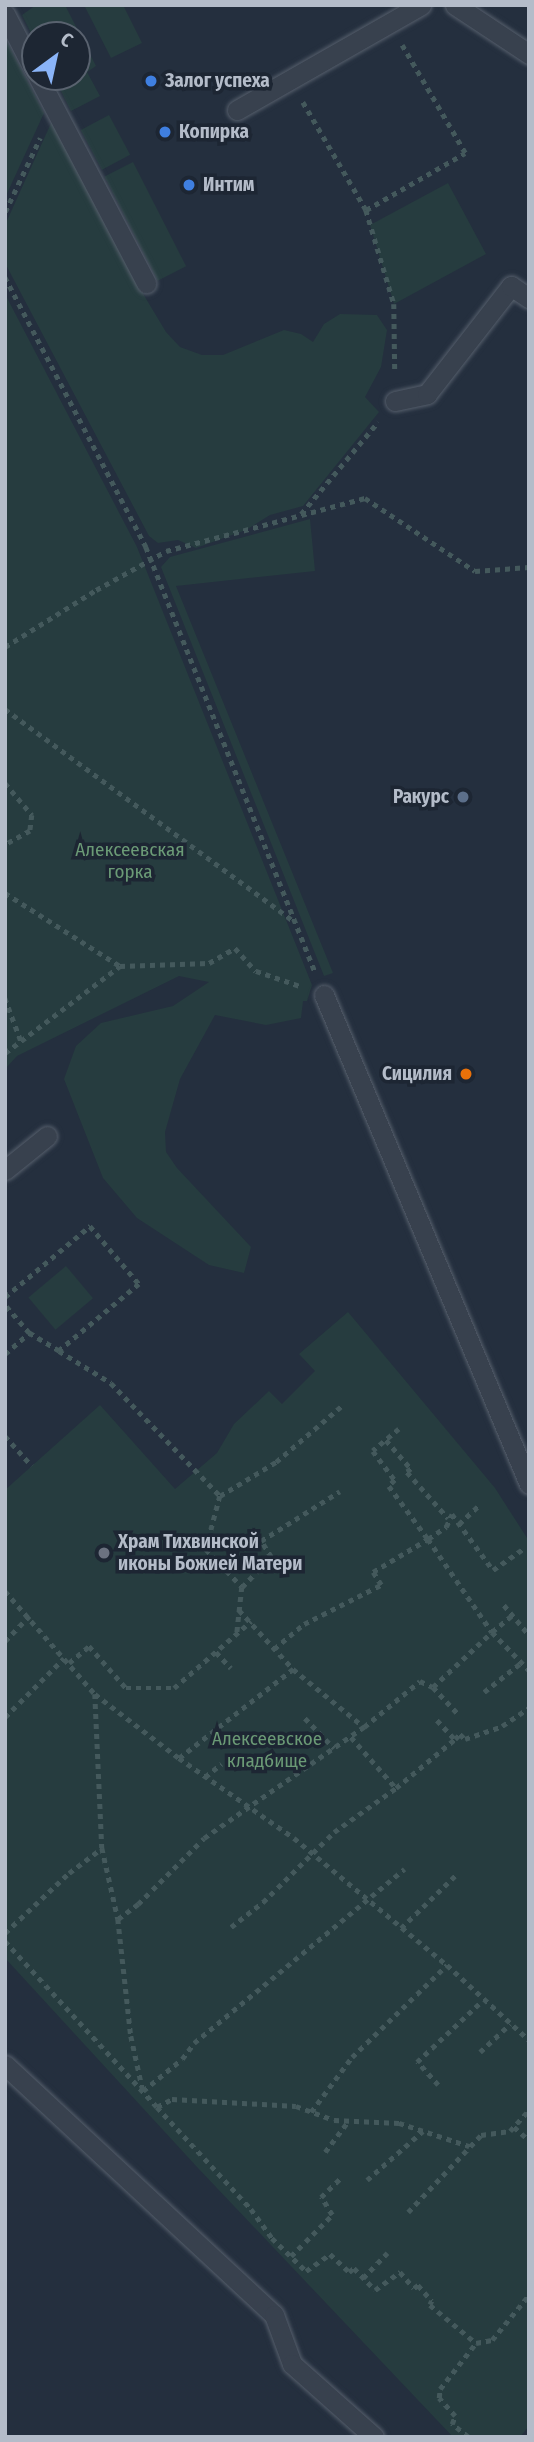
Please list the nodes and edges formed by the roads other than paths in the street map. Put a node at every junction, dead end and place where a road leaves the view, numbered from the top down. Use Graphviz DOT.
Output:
graph roads {
  1 [pos="421,5"];
  2 [pos="455,5"];
  3 [pos="5,14"];
  4 [pos="21,45"];
  5 [pos="529,54"];
  6 [pos="46,91"];
  7 [pos="237,110"];
  8 [pos="146,283"];
  9 [pos="529,298"];
  10 [pos="395,401"];
  11 [pos="317,993"];
  12 [pos="47,1136"];
  13 [pos="5,1171"];
  14 [pos="529,1484"];
  15 [pos="5,2065"];
  16 [pos="373,2437"];
  1 -- 7 [label="lane"];
  2 -- 5 [label="lane"];
  3 -- 4 [label="lane"];
  6 -- 8 [label="lane"];
  9 -- 10 [label="lane"];
  11 -- 14 [label="lane"];
  12 -- 13 [label="lane"];
  15 -- 16 [label="lane"];
}
